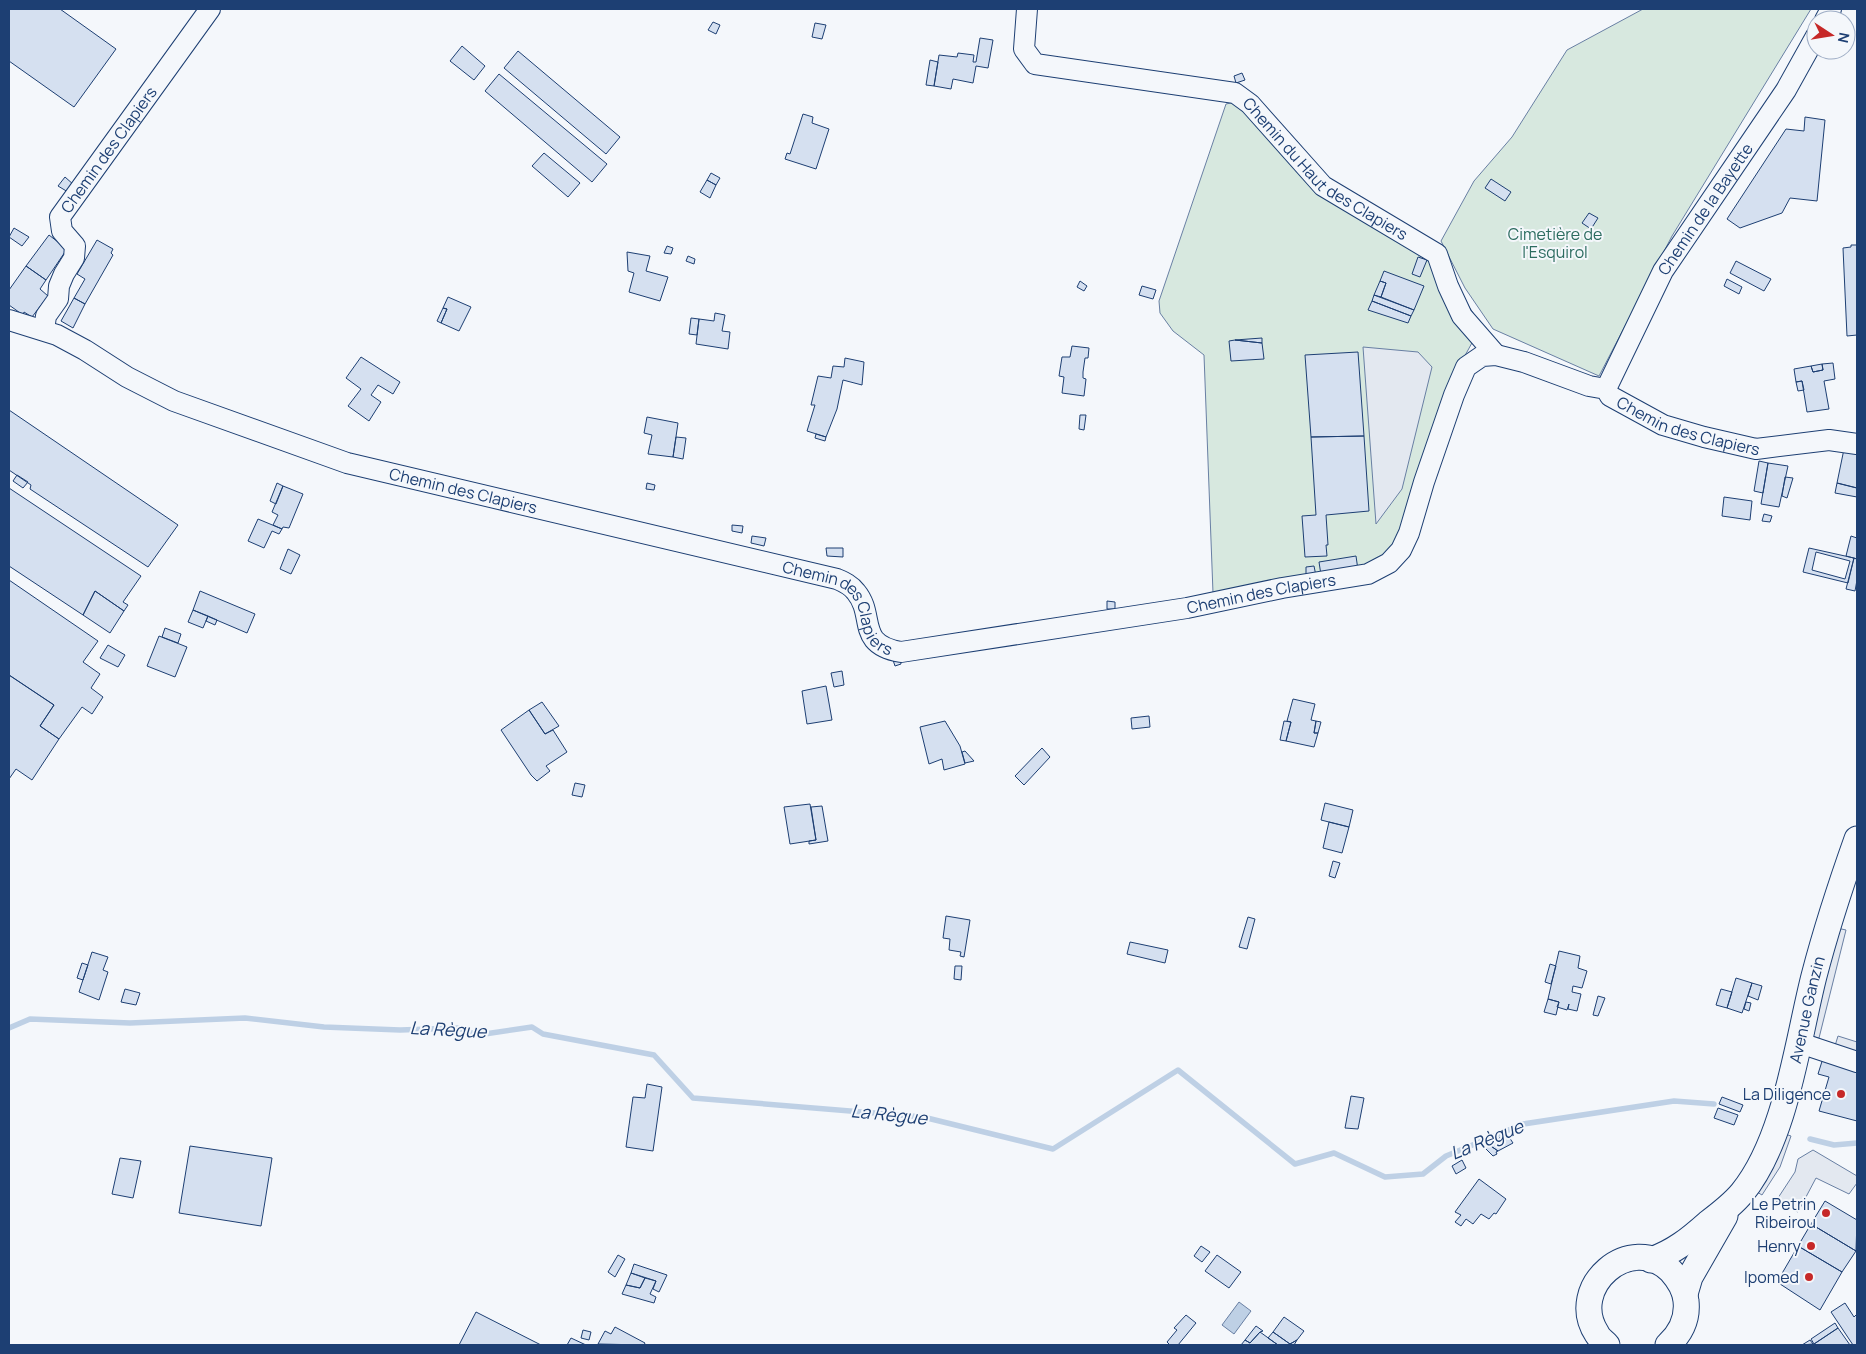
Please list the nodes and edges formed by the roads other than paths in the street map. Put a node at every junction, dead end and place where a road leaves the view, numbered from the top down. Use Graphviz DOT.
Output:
graph roads {
  1 [pos="210,9"];
  2 [pos="1027,9"];
  3 [pos="1806,53"];
  4 [pos="9,320"];
  5 [pos="44,330"];
  6 [pos="1496,355"];
  7 [pos="1606,389"];
  8 [pos="1857,444"];
  9 [pos="1857,839"];
  10 [pos="1800,1043"];
  11 [pos="1857,1062"];
  12 [pos="1734,1202"];
  13 [pos="1651,1260"];
  14 [pos="1685,1294"];
  15 [pos="1590,1320"];
  16 [pos="1680,1339"];
  17 [pos="1583,1345"];
  18 [pos="1607,1345"];
  1 -- 5 [label="street, Chemin des Clapiers"];
  2 -- 6 [label="street, Chemin du Haut des Clapiers"];
  3 -- 7 [label="street, Chemin de la Bayette"];
  4 -- 5 [label="street"];
  5 -- 6 [label="street, Chemin des Clapiers"];
  6 -- 7 [label="street, Chemin des Clapiers"];
  7 -- 8 [label="street, Chemin des Clapiers"];
  9 -- 10 [label="main road, Avenue Ganzin"];
  10 -- 11 [label="street"];
  10 -- 12 [label="main road, Avenue Ganzin"];
  12 -- 13 [label="main road, Avenue Ganzin"];
  12 -- 14 [label="main road, Avenue Ganzin"];
  13 -- 14 [label="main road"];
  13 -- 15 [label="main road"];
  14 -- 16 [label="main road"];
  15 -- 17 [label="main road"];
  15 -- 18 [label="main road"];
}
